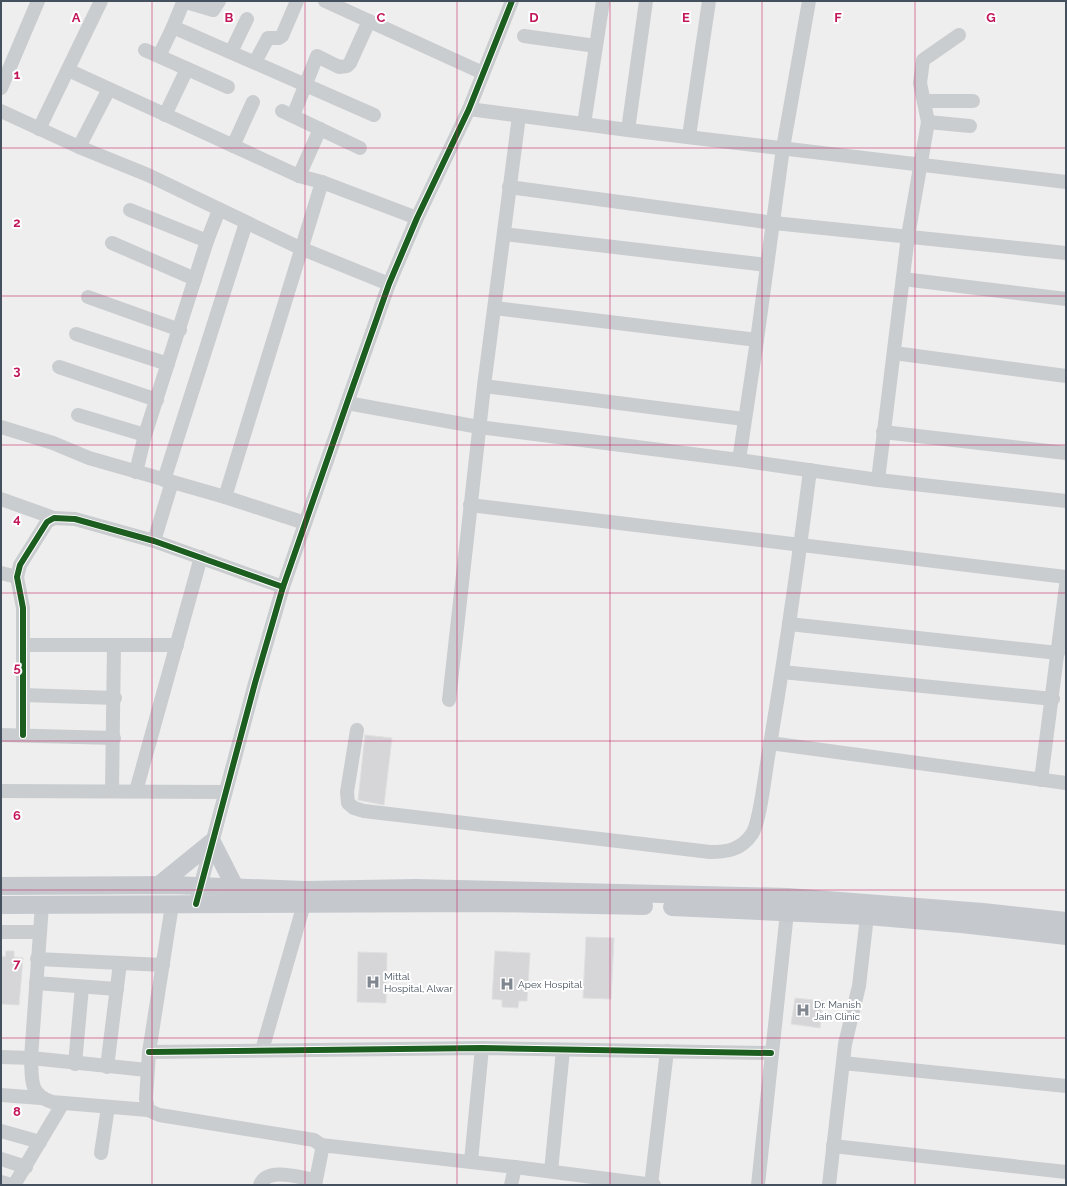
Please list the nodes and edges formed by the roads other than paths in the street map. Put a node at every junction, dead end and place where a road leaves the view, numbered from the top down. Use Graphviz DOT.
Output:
graph roads {
  1 [pos="38,1"];
  2 [pos="101,1"];
  3 [pos="219,1"];
  4 [pos="297,1"];
  5 [pos="325,1"];
  6 [pos="512,1"];
  7 [pos="603,1"];
  8 [pos="646,1"];
  9 [pos="709,1"];
  10 [pos="809,1"];
  11 [pos="247,19"];
  12 [pos="369,21"];
  13 [pos="173,27"];
  14 [pos="959,35"];
  15 [pos="524,36"];
  16 [pos="596,46"];
  17 [pos="145,50"];
  18 [pos="231,52"];
  19 [pos="159,56"];
  20 [pos="255,62"];
  21 [pos="187,68"];
  22 [pos="68,70"];
  23 [pos="483,74"];
  24 [pos="306,84"];
  25 [pos="228,87"];
  26 [pos="1,88"];
  27 [pos="109,89"];
  28 [pos="924,101"];
  29 [pos="973,101"];
  30 [pos="253,102"];
  31 [pos="469,109"];
  32 [pos="1,111"];
  33 [pos="165,114"];
  34 [pos="374,115"];
  35 [pos="520,116"];
  36 [pos="928,122"];
  37 [pos="584,124"];
  38 [pos="970,126"];
  39 [pos="39,129"];
  40 [pos="320,129"];
  41 [pos="628,130"];
  42 [pos="688,136"];
  43 [pos="233,146"];
  44 [pos="79,147"];
  45 [pos="360,148"];
  46 [pos="783,148"];
  47 [pos="920,165"];
  48 [pos="300,176"];
  49 [pos="322,182"];
  50 [pos="1066,182"];
  51 [pos="509,187"];
  52 [pos="130,210"];
  53 [pos="219,210"];
  54 [pos="417,218"];
  55 [pos="246,223"];
  56 [pos="774,223"];
  57 [pos="504,234"];
  58 [pos="908,236"];
  59 [pos="207,241"];
  60 [pos="112,243"];
  61 [pos="300,248"];
  62 [pos="1066,253"];
  63 [pos="767,265"];
  64 [pos="195,279"];
  65 [pos="903,279"];
  66 [pos="389,284"];
  67 [pos="88,297"];
  68 [pos="1066,299"];
  69 [pos="495,308"];
  70 [pos="180,330"];
  71 [pos="76,334"];
  72 [pos="758,340"];
  73 [pos="894,353"];
  74 [pos="168,364"];
  75 [pos="59,367"];
  76 [pos="1066,376"];
  77 [pos="484,386"];
  78 [pos="157,400"];
  79 [pos="347,403"];
  80 [pos="78,416"];
  81 [pos="744,419"];
  82 [pos="1,427"];
  83 [pos="479,428"];
  84 [pos="883,432"];
  85 [pos="145,435"];
  86 [pos="1066,453"];
  87 [pos="739,460"];
  88 [pos="810,470"];
  89 [pos="136,472"];
  90 [pos="878,480"];
  91 [pos="168,481"];
  92 [pos="225,497"];
  93 [pos="1,499"];
  94 [pos="1066,501"];
  95 [pos="470,506"];
  96 [pos="54,518"];
  97 [pos="305,523"];
  98 [pos="154,541"];
  99 [pos="801,546"];
  100 [pos="202,557"];
  101 [pos="1,572"];
  102 [pos="17,576"];
  103 [pos="1066,578"];
  104 [pos="1066,586"];
  105 [pos="283,587"];
  106 [pos="789,624"];
  107 [pos="114,645"];
  108 [pos="177,645"];
  109 [pos="23,646"];
  110 [pos="1058,653"];
  111 [pos="782,672"];
  112 [pos="23,695"];
  113 [pos="114,698"];
  114 [pos="1053,699"];
  115 [pos="449,700"];
  116 [pos="357,730"];
  117 [pos="1,735"];
  118 [pos="23,735"];
  119 [pos="114,738"];
  120 [pos="770,743"];
  121 [pos="1041,780"];
  122 [pos="1066,784"];
  123 [pos="136,791"];
  124 [pos="1,792"];
  125 [pos="112,792"];
  126 [pos="225,792"];
  127 [pos="212,842"];
  128 [pos="159,885"];
  129 [pos="1,886"];
  130 [pos="200,886"];
  131 [pos="235,887"];
  132 [pos="196,904"];
  133 [pos="304,904"];
  134 [pos="1,905"];
  135 [pos="42,905"];
  136 [pos="172,905"];
  137 [pos="788,905"];
  138 [pos="867,916"];
  139 [pos="1066,920"];
  140 [pos="1010,922"];
  141 [pos="1,932"];
  142 [pos="39,932"];
  143 [pos="1066,936"];
  144 [pos="37,959"];
  145 [pos="120,963"];
  146 [pos="163,965"];
  147 [pos="36,983"];
  148 [pos="82,987"];
  149 [pos="117,989"];
  150 [pos="482,1048"];
  151 [pos="262,1050"];
  152 [pos="563,1050"];
  153 [pos="667,1051"];
  154 [pos="149,1052"];
  155 [pos="771,1053"];
  156 [pos="1,1057"];
  157 [pos="30,1058"];
  158 [pos="843,1063"];
  159 [pos="75,1064"];
  160 [pos="107,1067"];
  161 [pos="147,1070"];
  162 [pos="1066,1086"];
  163 [pos="1,1094"];
  164 [pos="41,1098"];
  165 [pos="63,1103"];
  166 [pos="108,1107"];
  167 [pos="148,1110"];
  168 [pos="1,1131"];
  169 [pos="40,1142"];
  170 [pos="321,1145"];
  171 [pos="833,1146"];
  172 [pos="101,1153"];
  173 [pos="1,1159"];
  174 [pos="472,1162"];
  175 [pos="26,1167"];
  176 [pos="515,1167"];
  177 [pos="551,1171"];
  178 [pos="1066,1172"];
  179 [pos="573,1180"];
  180 [pos="1,1182"];
  181 [pos="316,1182"];
  182 [pos="11,1185"];
  183 [pos="14,1185"];
  184 [pos="260,1185"];
  185 [pos="511,1185"];
  186 [pos="652,1185"];
  187 [pos="758,1185"];
  188 [pos="829,1185"];
  1 -- 26 [label="street"];
  2 -- 22 [label="street"];
  3 -- 13 [label="street"];
  4 -- 20 [label="street"];
  5 -- 12 [label="street"];
  6 -- 23 [label="street"];
  7 -- 16 [label="street"];
  8 -- 41 [label="street"];
  9 -- 42 [label="street"];
  10 -- 46 [label="street"];
  11 -- 18 [label="street"];
  12 -- 23 [label="street"];
  12 -- 24 [label="street"];
  13 -- 18 [label="street"];
  13 -- 19 [label="street"];
  14 -- 28 [label="street"];
  15 -- 16 [label="street"];
  16 -- 37 [label="street"];
  17 -- 19 [label="street"];
  18 -- 20 [label="street"];
  19 -- 21 [label="street"];
  20 -- 24 [label="street"];
  21 -- 25 [label="street"];
  21 -- 33 [label="street"];
  22 -- 27 [label="street"];
  22 -- 39 [label="street"];
  23 -- 31 [label="street"];
  24 -- 34 [label="street"];
  24 -- 40 [label="street"];
  27 -- 33 [label="street"];
  27 -- 44 [label="street"];
  28 -- 29 [label="street"];
  28 -- 36 [label="street"];
  30 -- 43 [label="street"];
  31 -- 35 [label="street"];
  31 -- 54 [label="street"];
  32 -- 39 [label="street"];
  33 -- 43 [label="street"];
  35 -- 37 [label="street"];
  35 -- 51 [label="street"];
  36 -- 38 [label="street"];
  36 -- 47 [label="street"];
  37 -- 41 [label="street"];
  39 -- 44 [label="street"];
  40 -- 45 [label="street"];
  40 -- 48 [label="street"];
  41 -- 42 [label="street"];
  42 -- 46 [label="street"];
  43 -- 48 [label="street"];
  44 -- 53 [label="street"];
  46 -- 47 [label="street"];
  46 -- 56 [label="street"];
  47 -- 50 [label="street"];
  47 -- 58 [label="street"];
  48 -- 49 [label="street"];
  49 -- 54 [label="street"];
  49 -- 61 [label="street"];
  51 -- 56 [label="street"];
  51 -- 57 [label="street"];
  52 -- 59 [label="street"];
  53 -- 55 [label="street"];
  53 -- 59 [label="street"];
  54 -- 66 [label="street"];
  55 -- 61 [label="street"];
  55 -- 91 [label="street"];
  56 -- 58 [label="street"];
  56 -- 63 [label="street"];
  57 -- 63 [label="street"];
  57 -- 69 [label="street"];
  58 -- 62 [label="street"];
  58 -- 65 [label="street"];
  59 -- 64 [label="street"];
  60 -- 64 [label="street"];
  61 -- 66 [label="street"];
  61 -- 92 [label="street"];
  63 -- 72 [label="street"];
  64 -- 70 [label="street"];
  65 -- 68 [label="street"];
  65 -- 73 [label="street"];
  66 -- 79 [label="street"];
  67 -- 70 [label="street"];
  69 -- 72 [label="street"];
  69 -- 77 [label="street"];
  70 -- 74 [label="street"];
  71 -- 74 [label="street"];
  72 -- 81 [label="street"];
  73 -- 76 [label="street"];
  73 -- 84 [label="street"];
  74 -- 78 [label="street"];
  75 -- 78 [label="street"];
  77 -- 81 [label="street"];
  77 -- 83 [label="street"];
  78 -- 85 [label="street"];
  79 -- 83 [label="street"];
  79 -- 97 [label="street"];
  80 -- 85 [label="street"];
  81 -- 87 [label="street"];
  82 -- 89 [label="street"];
  83 -- 87 [label="street"];
  83 -- 95 [label="street"];
  84 -- 86 [label="street"];
  84 -- 90 [label="street"];
  85 -- 89 [label="street"];
  87 -- 88 [label="street"];
  88 -- 90 [label="street"];
  88 -- 99 [label="street"];
  89 -- 91 [label="street"];
  90 -- 94 [label="street"];
  91 -- 92 [label="street"];
  91 -- 98 [label="street"];
  92 -- 97 [label="street"];
  93 -- 96 [label="street"];
  95 -- 99 [label="street"];
  95 -- 115 [label="street"];
  96 -- 98 [label="street"];
  96 -- 102 [label="street"];
  97 -- 105 [label="street"];
  98 -- 100 [label="street"];
  99 -- 103 [label="street"];
  99 -- 106 [label="street"];
  100 -- 105 [label="street"];
  100 -- 108 [label="street"];
  101 -- 102 [label="street"];
  102 -- 109 [label="street"];
  104 -- 110 [label="street"];
  105 -- 126 [label="street"];
  106 -- 110 [label="street"];
  106 -- 111 [label="street"];
  107 -- 108 [label="street"];
  107 -- 109 [label="street"];
  107 -- 113 [label="street"];
  108 -- 123 [label="street"];
  109 -- 112 [label="street"];
  110 -- 114 [label="street"];
  111 -- 114 [label="street"];
  111 -- 120 [label="street"];
  112 -- 113 [label="street"];
  112 -- 118 [label="street"];
  113 -- 119 [label="street"];
  114 -- 121 [label="street"];
  116 -- 120 [label="street"];
  117 -- 118 [label="street"];
  118 -- 119 [label="street"];
  119 -- 125 [label="street"];
  120 -- 121 [label="street"];
  121 -- 122 [label="street"];
  123 -- 125 [label="street"];
  123 -- 126 [label="street"];
  124 -- 125 [label="street"];
  126 -- 127 [label="street"];
  127 -- 128 [label="main road"];
  127 -- 130 [label="street"];
  127 -- 131 [label="main road"];
  128 -- 129 [label="main road"];
  128 -- 130 [label="main road"];
  130 -- 131 [label="main road"];
  130 -- 132 [label="street"];
  131 -- 137 [label="main road"];
  132 -- 133 [label="main road"];
  132 -- 136 [label="main road"];
  133 -- 137 [label="main road"];
  133 -- 151 [label="street"];
  134 -- 135 [label="main road"];
  135 -- 136 [label="main road"];
  135 -- 142 [label="street"];
  136 -- 146 [label="street"];
  137 -- 138 [label="main road"];
  137 -- 140 [label="main road"];
  137 -- 155 [label="street"];
  138 -- 140 [label="main road"];
  138 -- 158 [label="street"];
  139 -- 140 [label="main road"];
  140 -- 143 [label="main road"];
  141 -- 142 [label="street"];
  142 -- 144 [label="street"];
  144 -- 145 [label="street"];
  144 -- 147 [label="street"];
  145 -- 146 [label="street"];
  145 -- 149 [label="street"];
  146 -- 154 [label="street"];
  147 -- 148 [label="street"];
  147 -- 157 [label="street"];
  148 -- 149 [label="street"];
  148 -- 159 [label="street"];
  149 -- 160 [label="street"];
  150 -- 151 [label="street"];
  150 -- 152 [label="street"];
  150 -- 174 [label="street"];
  151 -- 154 [label="street"];
  152 -- 153 [label="street"];
  152 -- 177 [label="street"];
  153 -- 155 [label="street"];
  153 -- 186 [label="street"];
  154 -- 161 [label="street"];
  155 -- 187 [label="street"];
  156 -- 157 [label="street"];
  157 -- 159 [label="street"];
  157 -- 164 [label="street"];
  158 -- 162 [label="street"];
  158 -- 171 [label="street"];
  159 -- 160 [label="street"];
  160 -- 161 [label="street"];
  161 -- 167 [label="street"];
  163 -- 164 [label="street"];
  164 -- 165 [label="street"];
  165 -- 166 [label="street"];
  165 -- 169 [label="street"];
  166 -- 167 [label="street"];
  166 -- 172 [label="street"];
  167 -- 170 [label="street"];
  168 -- 169 [label="street"];
  169 -- 175 [label="street"];
  170 -- 174 [label="street"];
  170 -- 181 [label="street"];
  171 -- 178 [label="street"];
  171 -- 188 [label="street"];
  173 -- 175 [label="street"];
  174 -- 176 [label="street"];
  175 -- 183 [label="street"];
  176 -- 177 [label="street"];
  176 -- 185 [label="street"];
  177 -- 179 [label="street"];
  179 -- 186 [label="street"];
  180 -- 182 [label="street"];
  181 -- 184 [label="street"];
}
